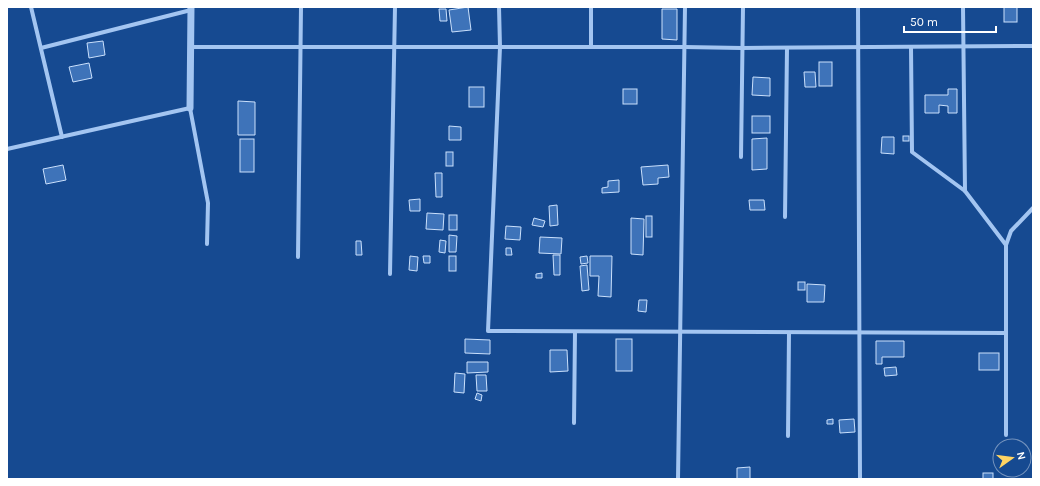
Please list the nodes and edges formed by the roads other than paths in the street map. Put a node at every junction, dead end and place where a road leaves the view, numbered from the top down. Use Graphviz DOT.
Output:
graph roads {
  1 [pos="31,7"];
  2 [pos="301,7"];
  3 [pos="395,7"];
  4 [pos="499,7"];
  5 [pos="591,7"];
  6 [pos="685,7"];
  7 [pos="742,7"];
  8 [pos="858,7"];
  9 [pos="963,7"];
  10 [pos="191,9"];
  11 [pos="964,46"];
  12 [pos="1033,46"];
  13 [pos="191,47"];
  14 [pos="300,47"];
  15 [pos="394,47"];
  16 [pos="500,47"];
  17 [pos="590,47"];
  18 [pos="685,47"];
  19 [pos="858,47"];
  20 [pos="911,47"];
  21 [pos="41,48"];
  22 [pos="742,48"];
  23 [pos="787,48"];
  24 [pos="190,108"];
  25 [pos="62,137"];
  26 [pos="7,149"];
  27 [pos="741,156"];
  28 [pos="965,191"];
  29 [pos="1033,208"];
  30 [pos="785,217"];
  31 [pos="206,244"];
  32 [pos="1006,245"];
  33 [pos="298,257"];
  34 [pos="390,274"];
  35 [pos="575,332"];
  36 [pos="680,332"];
  37 [pos="788,333"];
  38 [pos="859,333"];
  39 [pos="1006,333"];
  40 [pos="574,423"];
  41 [pos="1006,435"];
  42 [pos="788,436"];
  43 [pos="678,479"];
  44 [pos="860,479"];
  1 -- 21 [label="street"];
  2 -- 14 [label="street"];
  3 -- 15 [label="street"];
  4 -- 16 [label="street"];
  5 -- 17 [label="street"];
  6 -- 18 [label="street"];
  7 -- 22 [label="street"];
  8 -- 19 [label="street"];
  9 -- 11 [label="street"];
  10 -- 13 [label="street"];
  10 -- 21 [label="street"];
  11 -- 12 [label="street"];
  11 -- 20 [label="street"];
  11 -- 28 [label="street"];
  13 -- 14 [label="street"];
  13 -- 24 [label="street"];
  14 -- 15 [label="street"];
  14 -- 33 [label="street"];
  15 -- 16 [label="street"];
  15 -- 34 [label="street"];
  16 -- 17 [label="street"];
  16 -- 35 [label="street"];
  17 -- 18 [label="street"];
  18 -- 22 [label="street"];
  18 -- 36 [label="street"];
  19 -- 20 [label="street"];
  19 -- 23 [label="street"];
  19 -- 38 [label="street"];
  20 -- 28 [label="street"];
  21 -- 25 [label="street"];
  22 -- 23 [label="street"];
  22 -- 27 [label="street"];
  23 -- 30 [label="street"];
  24 -- 25 [label="street"];
  24 -- 31 [label="street"];
  25 -- 26 [label="street"];
  28 -- 32 [label="street"];
  29 -- 32 [label="street"];
  32 -- 39 [label="street"];
  35 -- 36 [label="street"];
  35 -- 40 [label="street"];
  36 -- 37 [label="street"];
  36 -- 43 [label="street"];
  37 -- 38 [label="street"];
  37 -- 42 [label="street"];
  38 -- 39 [label="street"];
  38 -- 44 [label="street"];
  39 -- 41 [label="street"];
}
